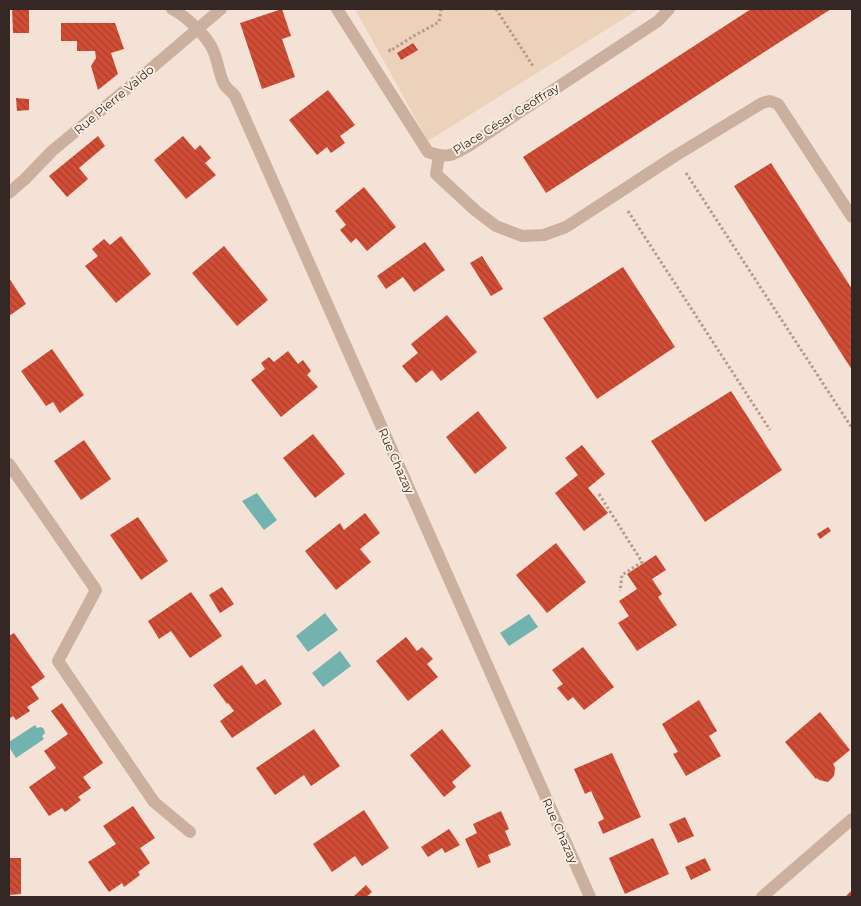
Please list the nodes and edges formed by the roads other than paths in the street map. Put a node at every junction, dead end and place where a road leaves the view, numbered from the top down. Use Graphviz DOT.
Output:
graph roads {
  1 [pos="172,9"];
  2 [pos="221,9"];
  3 [pos="337,9"];
  4 [pos="669,9"];
  5 [pos="198,29"];
  6 [pos="439,156"];
  7 [pos="9,192"];
  8 [pos="852,217"];
  9 [pos="9,464"];
  10 [pos="852,819"];
  11 [pos="190,832"];
  12 [pos="590,897"];
  13 [pos="762,897"];
  1 -- 5 [label="street, Rue Chazay"];
  2 -- 5 [label="street, Rue Pierre Valdo"];
  3 -- 6 [label="street, Place César Geoffray"];
  4 -- 6 [label="street, Place César Geoffray"];
  5 -- 7 [label="street, Rue Pierre Valdo"];
  5 -- 12 [label="street, Rue Chazay"];
  6 -- 8 [label="street"];
  9 -- 11 [label="street"];
  10 -- 13 [label="street"];
}
